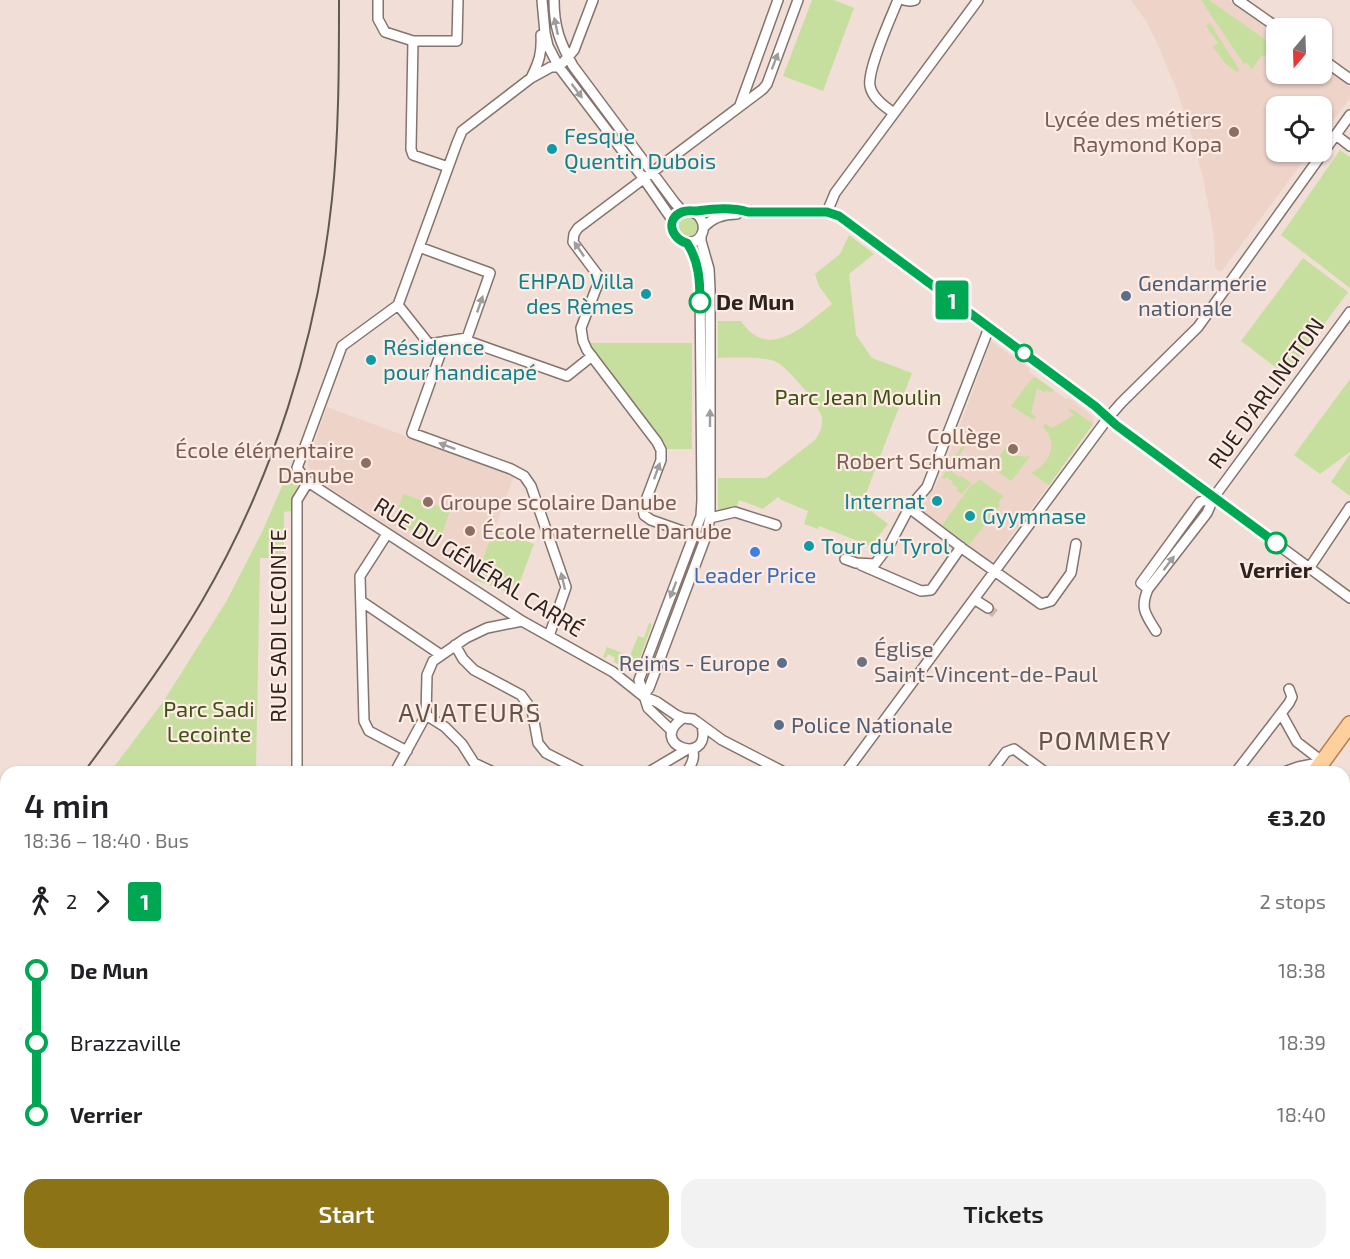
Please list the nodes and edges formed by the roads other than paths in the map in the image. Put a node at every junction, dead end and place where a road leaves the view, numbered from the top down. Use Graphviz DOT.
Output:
graph roads {
  1 [pos="378,0"];
  2 [pos="458,0"];
  3 [pos="542,0"];
  4 [pos="554,0"];
  5 [pos="593,0"];
  6 [pos="778,0"];
  7 [pos="798,0"];
  8 [pos="898,0"];
  9 [pos="904,0"];
  10 [pos="915,0"];
  11 [pos="978,0"];
  12 [pos="1238,0"];
  13 [pos="543,12"];
  14 [pos="1266,20"];
  15 [pos="413,41"];
  16 [pos="568,57"];
  17 [pos="1332,66"];
  18 [pos="559,67"];
  19 [pos="531,78"];
  20 [pos="1350,79"];
  21 [pos="740,105"];
  22 [pos="894,114"];
  23 [pos="1350,116"];
  24 [pos="1336,135"];
  25 [pos="1350,146"];
  26 [pos="448,167"];
  27 [pos="648,176"];
  28 [pos="688,212"];
  29 [pos="748,212"];
  30 [pos="827,212"];
  31 [pos="673,221"];
  32 [pos="702,231"];
  33 [pos="687,243"];
  34 [pos="419,247"];
  35 [pos="398,305"];
  36 [pos="1350,312"];
  37 [pos="989,327"];
  38 [pos="465,340"];
  39 [pos="446,341"];
  40 [pos="592,356"];
  41 [pos="705,376"];
  42 [pos="1108,418"];
  43 [pos="308,482"];
  44 [pos="1214,497"];
  45 [pos="1350,507"];
  46 [pos="909,508"];
  47 [pos="710,518"];
  48 [pos="776,525"];
  49 [pos="387,534"];
  50 [pos="695,535"];
  51 [pos="705,539"];
  52 [pos="1076,544"];
  53 [pos="961,548"];
  54 [pos="845,559"];
  55 [pos="856,563"];
  56 [pos="1310,567"];
  57 [pos="995,571"];
  58 [pos="1350,597"];
  59 [pos="974,599"];
  60 [pos="361,601"];
  61 [pos="988,608"];
  62 [pos="522,621"];
  63 [pos="1156,631"];
  64 [pos="549,636"];
  65 [pos="455,645"];
  66 [pos="441,655"];
  67 [pos="1289,689"];
  68 [pos="643,696"];
  69 [pos="426,715"];
  70 [pos="1282,715"];
  71 [pos="683,718"];
  72 [pos="1350,724"];
  73 [pos="702,726"];
  74 [pos="672,731"];
  75 [pos="722,740"];
  76 [pos="702,741"];
  77 [pos="676,744"];
  78 [pos="689,749"];
  79 [pos="407,750"];
  80 [pos="670,759"];
  81 [pos="474,763"];
  82 [pos="297,766"];
  83 [pos="398,766"];
  84 [pos="472,766"];
  85 [pos="480,766"];
  86 [pos="571,766"];
  87 [pos="659,766"];
  88 [pos="690,766"];
  89 [pos="772,766"];
  90 [pos="850,766"];
  91 [pos="996,766"];
  92 [pos="1037,766"];
  93 [pos="1241,766"];
  94 [pos="1318,766"];
  95 [pos="1320,766"];
  1 -- 15 [label="street"];
  2 -- 15 [label="street"];
  3 -- 13 [label="street"];
  16 -- 4 [label="street, one-way"];
  5 -- 16 [label="street"];
  6 -- 21 [label="street"];
  21 -- 7 [label="street, one-way"];
  8 -- 22 [label="street"];
  9 -- 10 [label="street"];
  11 -- 22 [label="street"];
  12 -- 14 [label="street"];
  13 -- 18 [label="street"];
  13 -- 19 [label="street"];
  15 -- 26 [label="street"];
  16 -- 18 [label="street"];
  16 -- 27 [label="street"];
  17 -- 20 [label="street"];
  18 -- 19 [label="street"];
  18 -- 27 [label="street, one-way"];
  19 -- 26 [label="street"];
  21 -- 27 [label="street"];
  22 -- 30 [label="street"];
  23 -- 24 [label="street"];
  24 -- 25 [label="street"];
  24 -- 42 [label="street"];
  26 -- 34 [label="street"];
  27 -- 28 [label="street"];
  27 -- 31 [label="street"];
  40 -- 27 [label="street, one-way"];
  28 -- 29 [label="street"];
  28 -- 31 [label="street"];
  28 -- 32 [label="street"];
  29 -- 30 [label="street"];
  29 -- 32 [label="street"];
  30 -- 37 [label="street"];
  31 -- 33 [label="street"];
  32 -- 33 [label="street"];
  32 -- 41 [label="street"];
  33 -- 41 [label="street"];
  34 -- 35 [label="street"];
  38 -- 34 [label="street, one-way"];
  35 -- 39 [label="street"];
  35 -- 43 [label="street, RUE DU GÉNÉRAL CARRÉ"];
  36 -- 44 [label="street, RUE D'ARLINGTON"];
  37 -- 42 [label="street"];
  37 -- 46 [label="street"];
  38 -- 39 [label="street"];
  38 -- 40 [label="street"];
  64 -- 39 [label="street, one-way"];
  50 -- 40 [label="street, one-way"];
  47 -- 41 [label="street, one-way"];
  41 -- 50 [label="street"];
  42 -- 44 [label="street"];
  42 -- 57 [label="street"];
  43 -- 49 [label="street, RUE DU GÉNÉRAL CARRÉ"];
  43 -- 82 [label="street, RUE SADI LECOINTE"];
  44 -- 56 [label="street"];
  44 -- 63 [label="street, RUE D'ARLINGTON"];
  45 -- 56 [label="street"];
  46 -- 53 [label="street"];
  46 -- 55 [label="street"];
  47 -- 48 [label="street"];
  47 -- 51 [label="street"];
  49 -- 60 [label="street"];
  49 -- 62 [label="street, RUE DU GÉNÉRAL CARRÉ"];
  50 -- 51 [label="street"];
  50 -- 68 [label="street, one-way"];
  51 -- 68 [label="street"];
  52 -- 57 [label="street"];
  53 -- 55 [label="street"];
  53 -- 57 [label="street"];
  54 -- 55 [label="street"];
  56 -- 58 [label="street"];
  57 -- 59 [label="street"];
  59 -- 61 [label="street"];
  59 -- 90 [label="street"];
  60 -- 66 [label="street"];
  60 -- 79 [label="street"];
  62 -- 64 [label="street, RUE DU GÉNÉRAL CARRÉ"];
  62 -- 65 [label="street"];
  64 -- 68 [label="street, RUE DU GÉNÉRAL CARRÉ"];
  65 -- 66 [label="street"];
  65 -- 86 [label="street"];
  66 -- 69 [label="street"];
  67 -- 70 [label="street"];
  68 -- 71 [label="street, RUE DU GÉNÉRAL CARRÉ"];
  68 -- 74 [label="street, RUE DU GÉNÉRAL CARRÉ"];
  69 -- 79 [label="street"];
  69 -- 81 [label="street"];
  70 -- 93 [label="street"];
  70 -- 94 [label="street"];
  71 -- 73 [label="street"];
  71 -- 74 [label="street"];
  72 -- 95 [label="main road"];
  73 -- 75 [label="street"];
  73 -- 76 [label="street"];
  74 -- 77 [label="street"];
  75 -- 76 [label="street"];
  75 -- 89 [label="street"];
  76 -- 78 [label="street"];
  77 -- 78 [label="street"];
  77 -- 80 [label="street"];
  78 -- 80 [label="street"];
  78 -- 88 [label="street"];
  79 -- 83 [label="street"];
  80 -- 87 [label="street"];
  81 -- 84 [label="street"];
  81 -- 85 [label="street"];
  91 -- 92 [label="street"];
}
